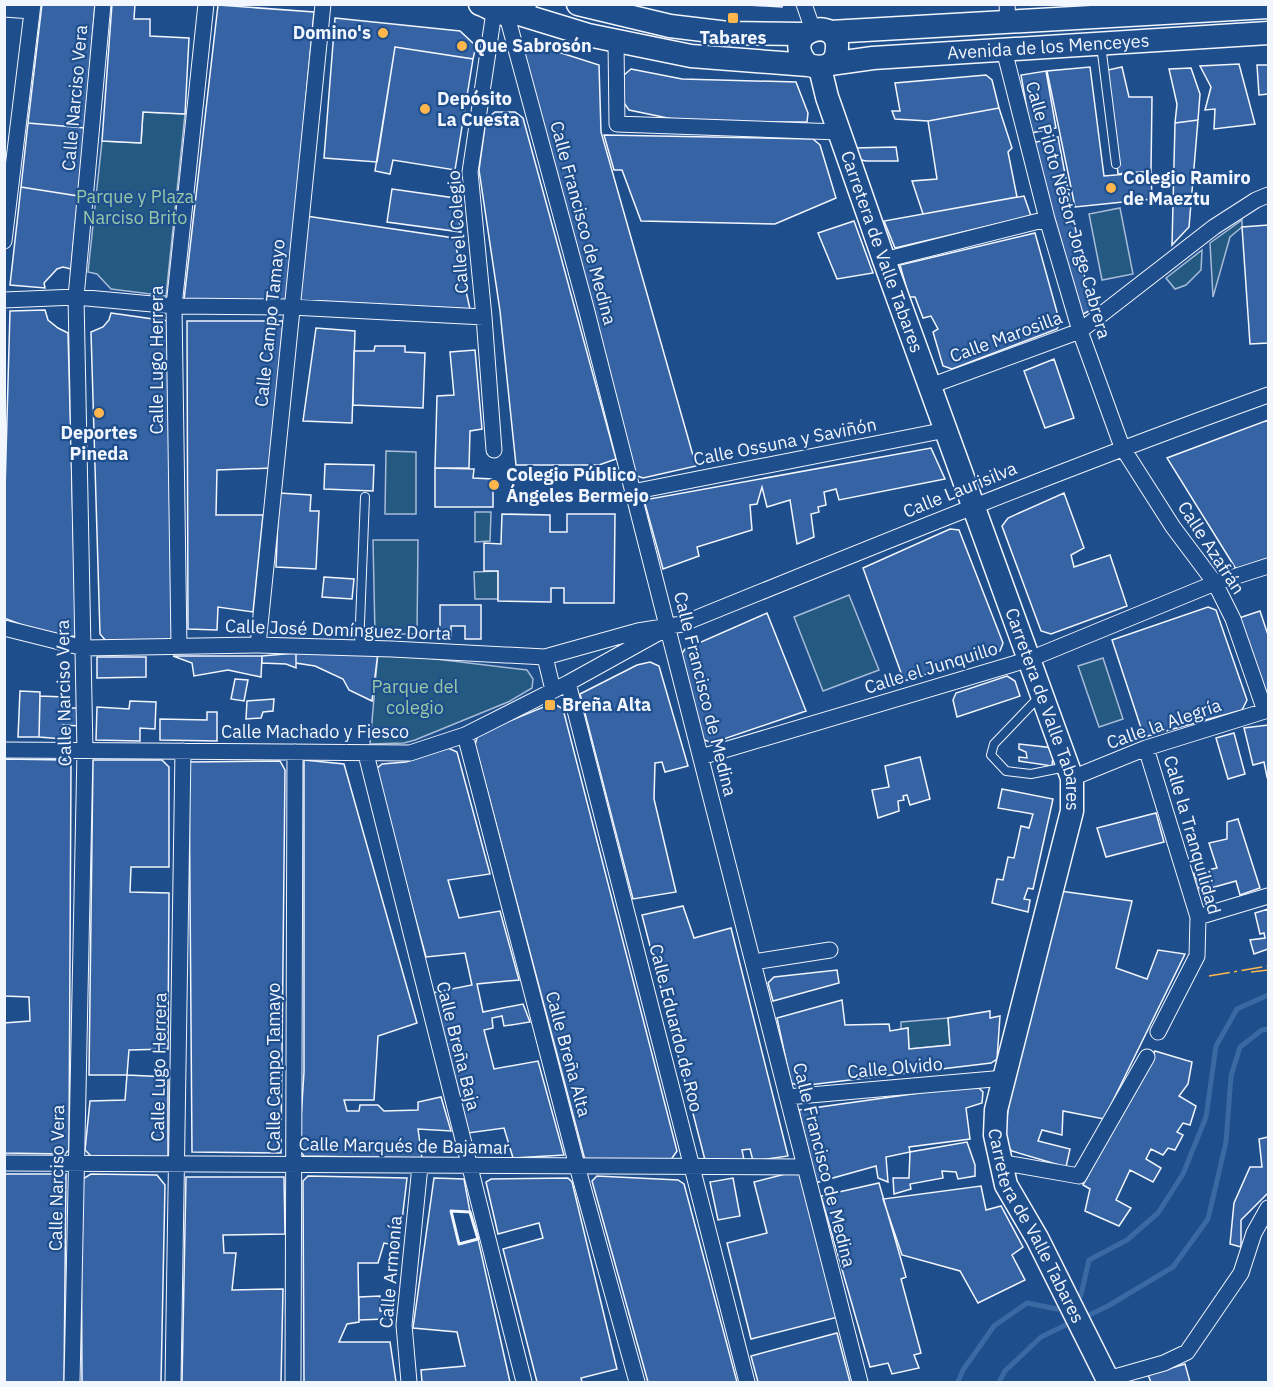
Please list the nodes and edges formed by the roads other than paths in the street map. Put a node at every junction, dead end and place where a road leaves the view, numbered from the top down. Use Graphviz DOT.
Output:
graph roads {
  1 [pos="103,4"];
  2 [pos="206,4"];
  3 [pos="323,4"];
  4 [pos="804,4"];
  5 [pos="585,6"];
  6 [pos="1269,7"];
  7 [pos="33,8"];
  8 [pos="4,9"];
  9 [pos="500,9"];
  10 [pos="1157,9"];
  11 [pos="1008,14"];
  12 [pos="816,32"];
  13 [pos="1269,33"];
  14 [pos="616,42"];
  15 [pos="1101,44"];
  16 [pos="1004,50"];
  17 [pos="819,66"];
  18 [pos="838,132"];
  19 [pos="11,136"];
  20 [pos="1116,164"];
  21 [pos="1269,195"];
  22 [pos="1047,219"];
  23 [pos="4,241"];
  24 [pos="884,260"];
  25 [pos="76,297"];
  26 [pos="4,300"];
  27 [pos="174,306"];
  28 [pos="291,307"];
  29 [pos="484,317"];
  30 [pos="1080,331"];
  31 [pos="930,386"];
  32 [pos="1269,394"];
  33 [pos="946,430"];
  34 [pos="1122,447"];
  35 [pos="494,450"];
  36 [pos="632,492"];
  37 [pos="365,497"];
  38 [pos="973,505"];
  39 [pos="1269,566"];
  40 [pos="1215,584"];
  41 [pos="668,627"];
  42 [pos="4,628"];
  43 [pos="258,645"];
  44 [pos="179,646"];
  45 [pos="84,648"];
  46 [pos="359,648"];
  47 [pos="544,657"];
  48 [pos="1030,659"];
  49 [pos="568,683"];
  50 [pos="553,690"];
  51 [pos="1042,694"];
  52 [pos="1267,710"];
  53 [pos="465,735"];
  54 [pos="1146,748"];
  55 [pos="4,750"];
  56 [pos="85,751"];
  57 [pos="183,752"];
  58 [pos="295,752"];
  59 [pos="366,754"];
  60 [pos="701,757"];
  61 [pos="1070,772"];
  62 [pos="1269,896"];
  63 [pos="1198,916"];
  64 [pos="830,950"];
  65 [pos="753,962"];
  66 [pos="1158,1032"];
  67 [pos="1147,1057"];
  68 [pos="1005,1078"];
  69 [pos="787,1097"];
  70 [pos="4,1162"];
  71 [pos="999,1162"];
  72 [pos="76,1163"];
  73 [pos="178,1164"];
  74 [pos="293,1164"];
  75 [pos="420,1166"];
  76 [pos="468,1166"];
  77 [pos="577,1166"];
  78 [pos="691,1167"];
  79 [pos="804,1167"];
  80 [pos="1269,1208"];
  81 [pos="1108,1381"];
  82 [pos="72,1383"];
  83 [pos="173,1383"];
  84 [pos="293,1383"];
  85 [pos="410,1383"];
  86 [pos="524,1383"];
  87 [pos="637,1383"];
  88 [pos="747,1383"];
  89 [pos="860,1383"];
  1 -- 25 [label="street, Calle Narciso Vera"];
  2 -- 27 [label="street, Calle Lugo Herrera"];
  3 -- 28 [label="street, Calle Campo Tamayo"];
  4 -- 12 [label="street"];
  5 -- 12 [label="main road, Avenida de los Menceyes"];
  6 -- 10 [label="main road, Avenida de los Menceyes"];
  7 -- 8 [label="street"];
  7 -- 19 [label="street"];
  9 -- 14 [label="main road, Avenida de los Menceyes"];
  9 -- 29 [label="street, Calle el Colegio"];
  9 -- 36 [label="street, Calle Francisco de Medina"];
  10 -- 11 [label="main road, Avenida de los Menceyes"];
  11 -- 12 [label="main road, Avenida de los Menceyes"];
  12 -- 17 [label="main road"];
  12 -- 17 [label="main road"];
  13 -- 15 [label="main road, Avenida de los Menceyes"];
  14 -- 17 [label="main road, Avenida de los Menceyes"];
  14 -- 18 [label="street"];
  15 -- 16 [label="main road, Avenida de los Menceyes"];
  15 -- 20 [label="lane"];
  16 -- 17 [label="main road, Avenida de los Menceyes"];
  16 -- 22 [label="street, Calle Piloto Néstor Jorge Cabrera"];
  17 -- 18 [label="main road, Carretera de Valle Tabares"];
  18 -- 24 [label="main road, Carretera de Valle Tabares"];
  19 -- 23 [label="street"];
  21 -- 30 [label="street, Calle Marosilla"];
  22 -- 24 [label="street"];
  22 -- 30 [label="street, Calle Piloto Néstor Jorge Cabrera"];
  24 -- 31 [label="main road, Carretera de Valle Tabares"];
  25 -- 26 [label="street"];
  25 -- 27 [label="street"];
  25 -- 45 [label="street, Calle Narciso Vera"];
  27 -- 28 [label="street"];
  27 -- 44 [label="street, Calle Lugo Herrera"];
  28 -- 29 [label="street"];
  28 -- 43 [label="street, Calle Campo Tamayo"];
  29 -- 35 [label="street, Calle el Colegio"];
  30 -- 31 [label="street, Calle Marosilla"];
  30 -- 34 [label="street, Calle Piloto Néstor Jorge Cabrera"];
  31 -- 33 [label="main road, Carretera de Valle Tabares"];
  32 -- 34 [label="street, Calle Laurisilva"];
  33 -- 36 [label="street, Calle Ossuna y Saviñón"];
  33 -- 38 [label="main road, Carretera de Valle Tabares"];
  34 -- 38 [label="street, Calle Laurisilva"];
  34 -- 40 [label="street, Calle Azafrán"];
  36 -- 41 [label="street, Calle Francisco de Medina"];
  37 -- 46 [label="lane"];
  38 -- 41 [label="street, Calle Laurisilva"];
  38 -- 48 [label="main road, Carretera de Valle Tabares"];
  39 -- 40 [label="street, Calle el Junquillo"];
  40 -- 48 [label="street, Calle el Junquillo"];
  40 -- 52 [label="street, Calle Azafrán"];
  41 -- 47 [label="street, Calle José Domínguez Dorta"];
  41 -- 49 [label="street, Calle Machado y Fiesco"];
  41 -- 60 [label="street, Calle Francisco de Medina"];
  42 -- 45 [label="street, Calle José Domínguez Dorta"];
  43 -- 44 [label="street, Calle José Domínguez Dorta"];
  43 -- 46 [label="street, Calle José Domínguez Dorta"];
  44 -- 45 [label="street, Calle José Domínguez Dorta"];
  45 -- 56 [label="street, Calle Narciso Vera"];
  46 -- 47 [label="street, Calle José Domínguez Dorta"];
  47 -- 50 [label="street"];
  48 -- 51 [label="main road, Carretera de Valle Tabares"];
  48 -- 60 [label="street, Calle el Junquillo"];
  49 -- 50 [label="street, Calle Machado y Fiesco"];
  49 -- 78 [label="street, Calle Eduardo de Roo"];
  50 -- 53 [label="street, Calle Machado y Fiesco"];
  51 -- 61 [label="main road, Carretera de Valle Tabares"];
  51 -- 61 [label="lane"];
  52 -- 54 [label="street, Calle la Alegría"];
  53 -- 59 [label="street, Calle Machado y Fiesco"];
  53 -- 77 [label="street, Calle Breña Alta"];
  54 -- 61 [label="street, Calle la Alegría"];
  54 -- 63 [label="street, Calle la Tranquilidad"];
  55 -- 56 [label="street, Calle Machado y Fiesco"];
  56 -- 57 [label="street, Calle Machado y Fiesco"];
  56 -- 72 [label="street, Calle Narciso Vera"];
  57 -- 58 [label="street, Calle Machado y Fiesco"];
  57 -- 73 [label="street, Calle Lugo Herrera"];
  58 -- 59 [label="street, Calle Machado y Fiesco"];
  58 -- 74 [label="street, Calle Campo Tamayo"];
  59 -- 76 [label="street, Calle Breña Baja"];
  60 -- 65 [label="street, Calle Francisco de Medina"];
  61 -- 68 [label="main road, Carretera de Valle Tabares"];
  62 -- 63 [label="street"];
  63 -- 66 [label="street, Calle la Tranquilidad"];
  64 -- 65 [label="street"];
  65 -- 69 [label="street, Calle Francisco de Medina"];
  67 -- 71 [label="street"];
  68 -- 69 [label="street, Calle Olvido"];
  68 -- 71 [label="main road, Carretera de Valle Tabares"];
  69 -- 79 [label="street, Calle Francisco de Medina"];
  70 -- 72 [label="street, Calle Marqués de Bajamar"];
  71 -- 81 [label="main road, Carretera de Valle Tabares"];
  72 -- 73 [label="street, Calle Marqués de Bajamar"];
  72 -- 82 [label="street, Calle Narciso Vera"];
  73 -- 74 [label="street, Calle Marqués de Bajamar"];
  73 -- 83 [label="street, Calle Lugo Herrera"];
  74 -- 75 [label="street, Calle Marqués de Bajamar"];
  74 -- 84 [label="street, Calle Campo Tamayo"];
  75 -- 76 [label="street, Calle Marqués de Bajamar"];
  75 -- 85 [label="street, Calle Armonía"];
  76 -- 77 [label="street, Calle Marqués de Bajamar"];
  76 -- 86 [label="street, Calle Breña Baja"];
  77 -- 78 [label="street, Calle Marqués de Bajamar"];
  77 -- 87 [label="street, Calle Breña Alta"];
  78 -- 79 [label="street, Calle Marqués de Bajamar"];
  78 -- 88 [label="street, Calle Eduardo de Roo"];
  79 -- 89 [label="street, Calle Francisco de Medina"];
  80 -- 81 [label="street"];
}
